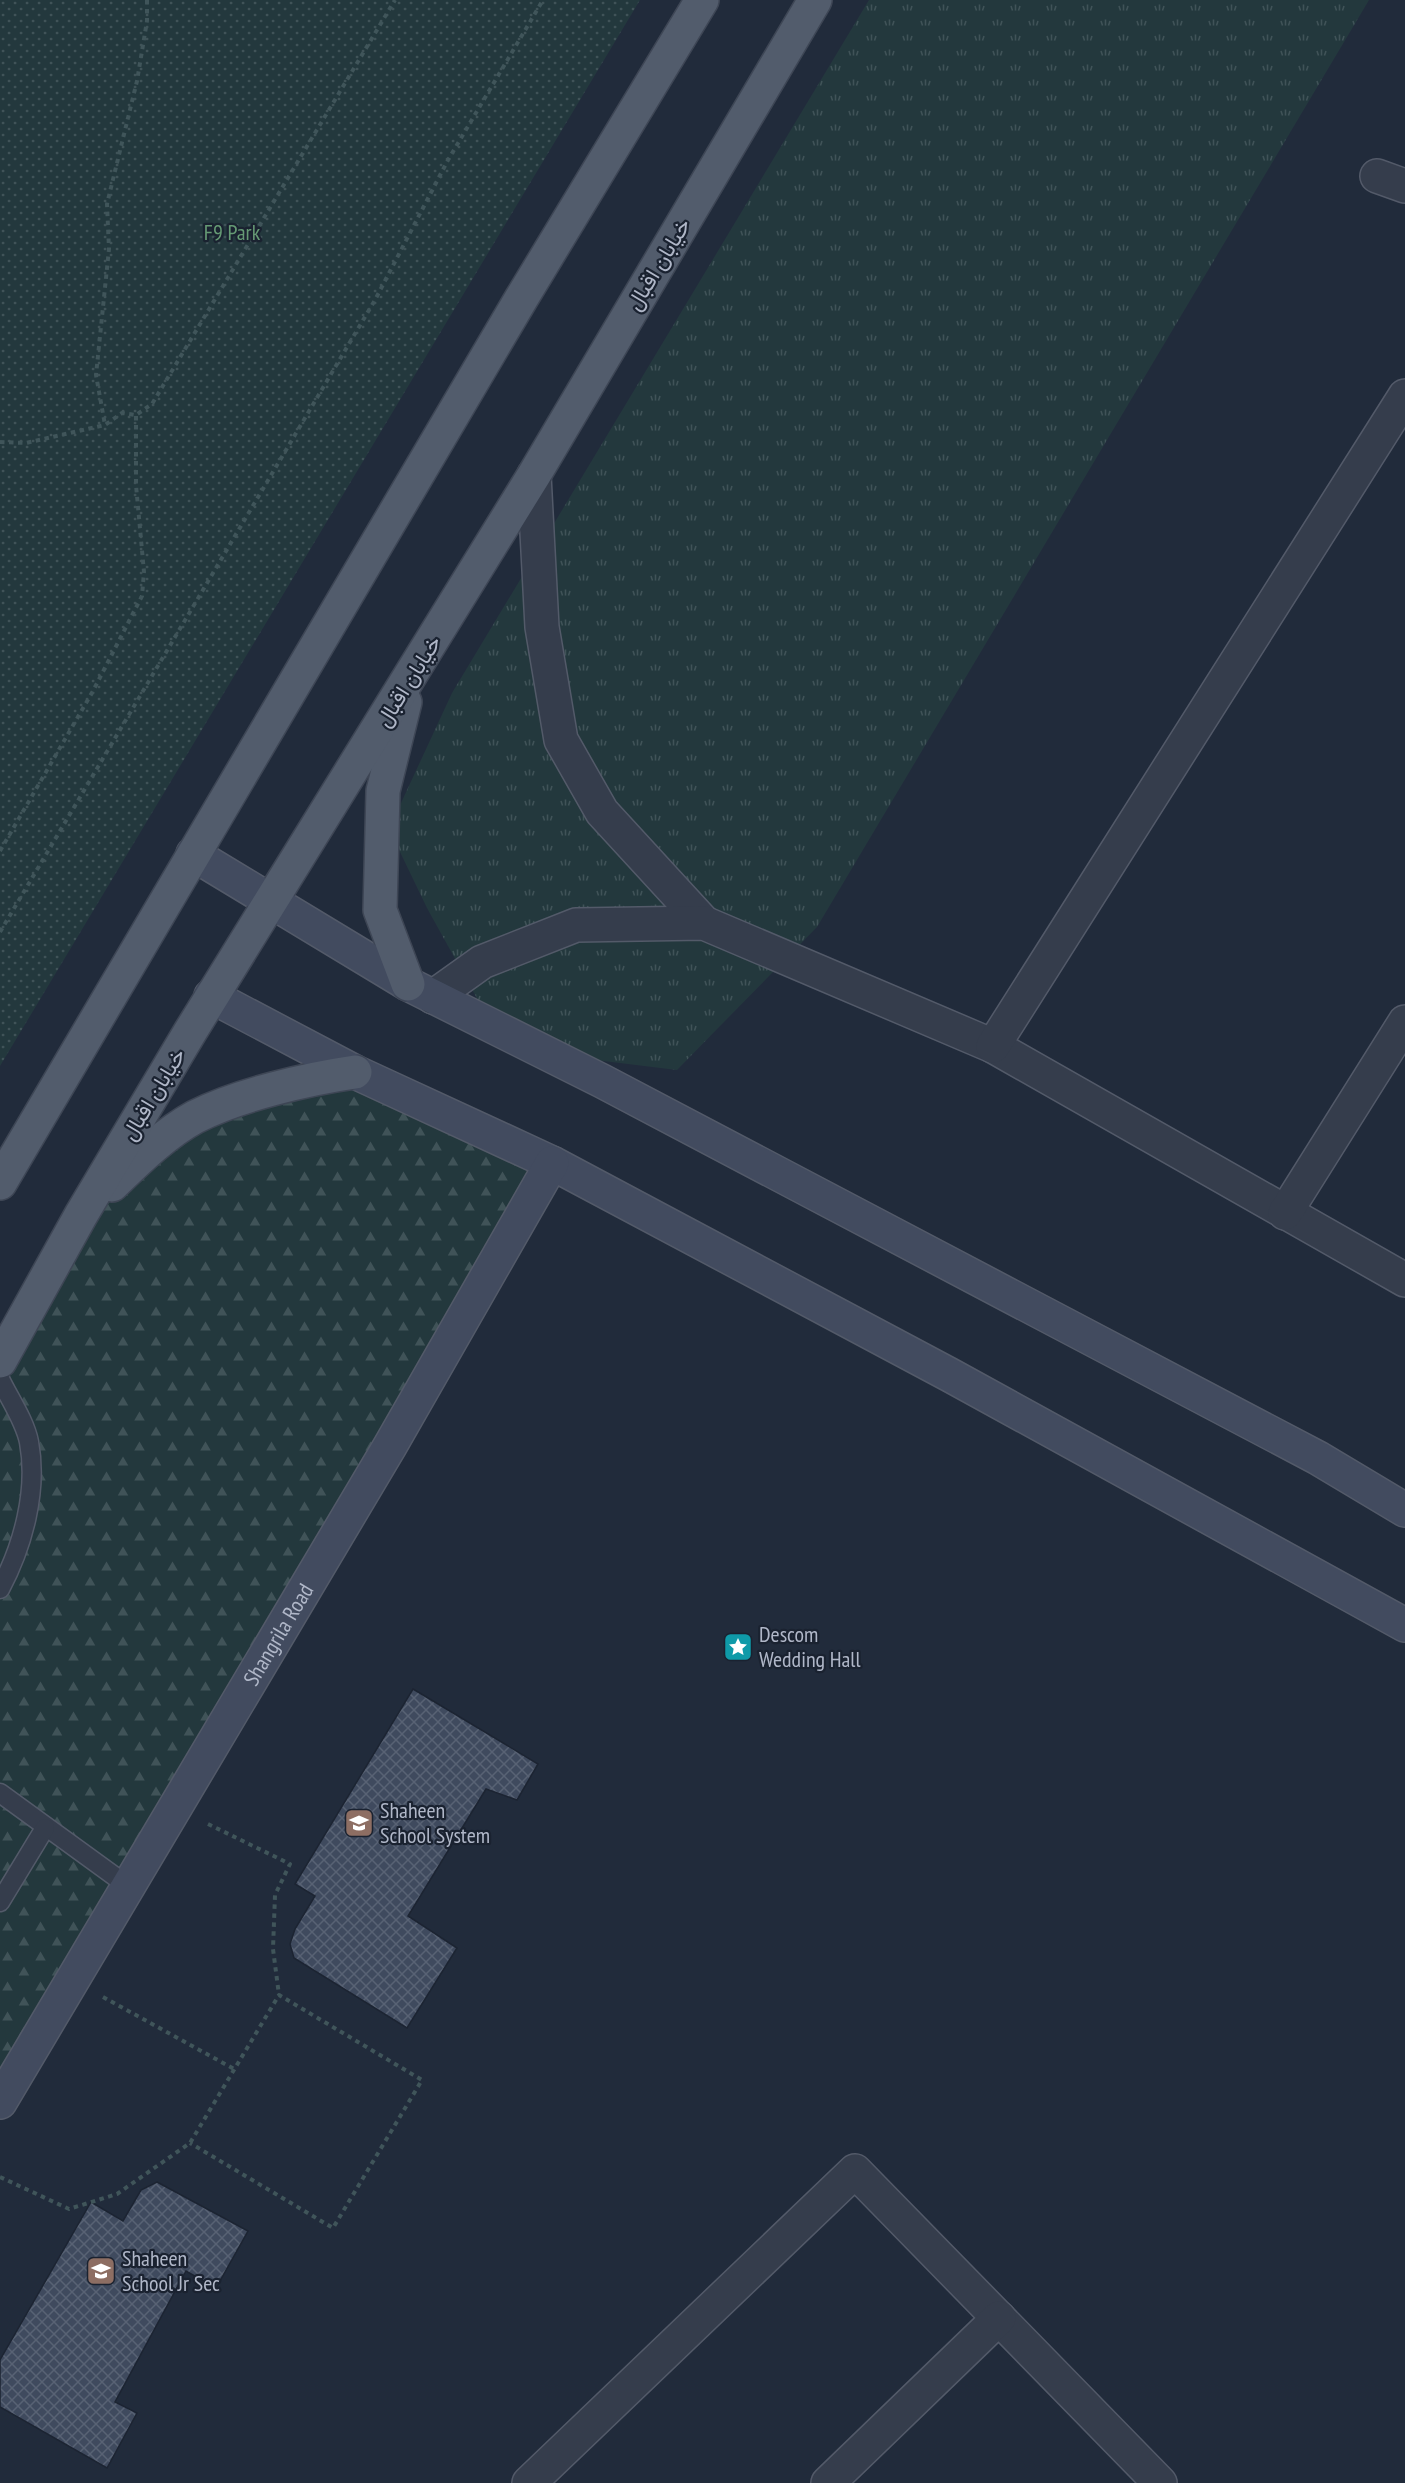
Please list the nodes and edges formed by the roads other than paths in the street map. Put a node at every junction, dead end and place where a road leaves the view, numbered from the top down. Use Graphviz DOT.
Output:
graph roads {
  1 [pos="702,0"];
  2 [pos="815,0"];
  3 [pos="1405,396"];
  4 [pos="534,475"];
  5 [pos="412,675"];
  6 [pos="193,854"];
  7 [pos="271,903"];
  8 [pos="705,923"];
  9 [pos="420,990"];
  10 [pos="211,996"];
  11 [pos="1405,1022"];
  12 [pos="993,1046"];
  13 [pos="356,1072"];
  14 [pos="552,1163"];
  15 [pos="0,1183"];
  16 [pos="1285,1214"];
  17 [pos="81,1215"];
  18 [pos="1405,1280"];
  19 [pos="0,1361"];
  20 [pos="0,1379"];
  21 [pos="1405,1510"];
  22 [pos="0,1589"];
  23 [pos="1405,1625"];
  24 [pos="0,1793"];
  25 [pos="45,1828"];
  26 [pos="128,1886"];
  27 [pos="0,1902"];
  28 [pos="0,2102"];
  29 [pos="999,2318"];
  30 [pos="1151,2480"];
  31 [pos="529,2483"];
  32 [pos="828,2483"];
  1 -- 6 [label="main road"];
  2 -- 4 [label="main road, خیابان اقبال"];
  3 -- 12 [label="street"];
  4 -- 5 [label="main road, خیابان اقبال"];
  4 -- 8 [label="street"];
  5 -- 7 [label="main road, خیابان اقبال"];
  5 -- 9 [label="main road"];
  6 -- 7 [label="street"];
  6 -- 15 [label="main road"];
  7 -- 9 [label="street"];
  7 -- 10 [label="main road, خیابان اقبال"];
  8 -- 9 [label="street"];
  8 -- 12 [label="street"];
  9 -- 21 [label="street"];
  10 -- 13 [label="street"];
  10 -- 17 [label="main road, خیابان اقبال"];
  11 -- 16 [label="street"];
  12 -- 16 [label="street"];
  13 -- 14 [label="street"];
  13 -- 17 [label="main road"];
  14 -- 23 [label="street"];
  14 -- 26 [label="street, Shangrila Road"];
  16 -- 18 [label="street"];
  17 -- 19 [label="main road, خیابان اقبال"];
  20 -- 22 [label="lane"];
  24 -- 25 [label="lane"];
  25 -- 26 [label="lane"];
  25 -- 27 [label="lane"];
  26 -- 28 [label="street, Shangrila Road"];
  29 -- 30 [label="street"];
  29 -- 31 [label="street"];
  29 -- 32 [label="street"];
}
